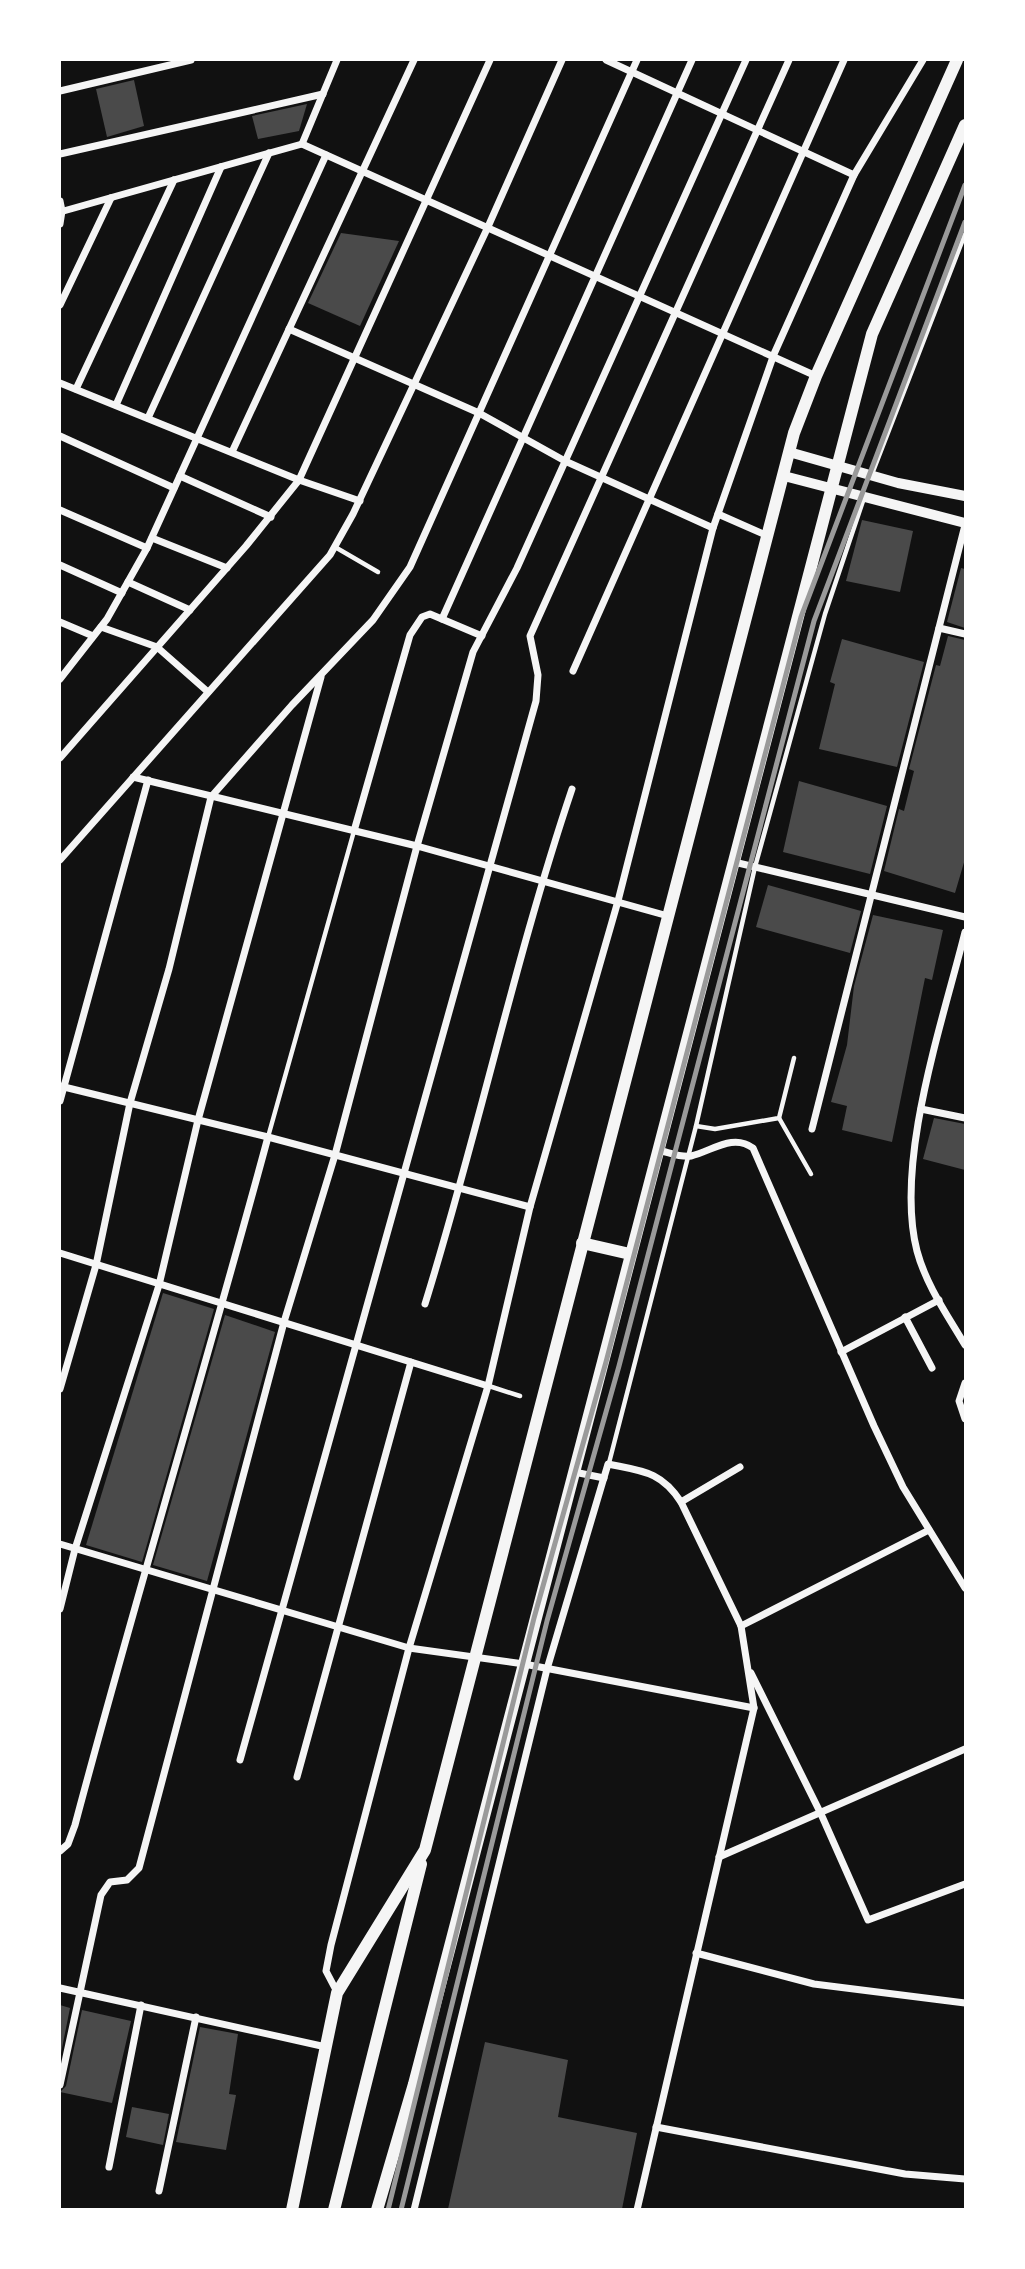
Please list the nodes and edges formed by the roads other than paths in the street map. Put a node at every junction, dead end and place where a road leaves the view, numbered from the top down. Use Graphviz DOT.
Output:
graph roads {
  1 [pos="191,60"];
  2 [pos="337,60"];
  3 [pos="414,60"];
  4 [pos="490,60"];
  5 [pos="562,60"];
  6 [pos="606,60"];
  7 [pos="637,60"];
  8 [pos="692,60"];
  9 [pos="746,60"];
  10 [pos="789,60"];
  11 [pos="844,60"];
  12 [pos="923,60"];
  13 [pos="957,60"];
  14 [pos="632,71"];
  15 [pos="60,91"];
  16 [pos="677,92"];
  17 [pos="323,94"];
  18 [pos="722,111"];
  19 [pos="965,125"];
  20 [pos="757,129"];
  21 [pos="302,144"];
  22 [pos="803,151"];
  23 [pos="269,153"];
  24 [pos="60,154"];
  25 [pos="326,155"];
  26 [pos="221,167"];
  27 [pos="362,172"];
  28 [pos="854,175"];
  29 [pos="174,180"];
  30 [pos="111,198"];
  31 [pos="60,201"];
  32 [pos="426,201"];
  33 [pos="61,212"];
  34 [pos="60,224"];
  35 [pos="487,229"];
  36 [pos="965,234"];
  37 [pos="548,256"];
  38 [pos="593,275"];
  39 [pos="638,295"];
  40 [pos="60,305"];
  41 [pos="676,312"];
  42 [pos="289,329"];
  43 [pos="722,332"];
  44 [pos="774,354"];
  45 [pos="354,357"];
  46 [pos="816,376"];
  47 [pos="60,383"];
  48 [pos="415,384"];
  49 [pos="76,389"];
  50 [pos="116,405"];
  51 [pos="479,413"];
  52 [pos="148,418"];
  53 [pos="60,436"];
  54 [pos="197,437"];
  55 [pos="524,437"];
  56 [pos="232,452"];
  57 [pos="789,452"];
  58 [pos="565,461"];
  59 [pos="835,465"];
  60 [pos="872,475"];
  61 [pos="180,476"];
  62 [pos="599,476"];
  63 [pos="784,476"];
  64 [pos="299,480"];
  65 [pos="174,488"];
  66 [pos="830,488"];
  67 [pos="965,496"];
  68 [pos="864,497"];
  69 [pos="648,499"];
  70 [pos="360,501"];
  71 [pos="60,510"];
  72 [pos="718,514"];
  73 [pos="271,517"];
  74 [pos="965,524"];
  75 [pos="713,528"];
  76 [pos="768,536"];
  77 [pos="152,538"];
  78 [pos="335,547"];
  79 [pos="147,548"];
  80 [pos="60,565"];
  81 [pos="227,568"];
  82 [pos="378,572"];
  83 [pos="128,582"];
  84 [pos="122,593"];
  85 [pos="190,610"];
  86 [pos="442,619"];
  87 [pos="60,622"];
  88 [pos="101,626"];
  89 [pos="939,628"];
  90 [pos="965,634"];
  91 [pos="93,636"];
  92 [pos="482,636"];
  93 [pos="157,647"];
  94 [pos="573,671"];
  95 [pos="321,675"];
  96 [pos="60,679"];
  97 [pos="208,692"];
  98 [pos="60,758"];
  99 [pos="133,777"];
  100 [pos="148,780"];
  101 [pos="572,789"];
  102 [pos="211,797"];
  103 [pos="282,814"];
  104 [pos="354,831"];
  105 [pos="417,846"];
  106 [pos="60,860"];
  107 [pos="734,862"];
  108 [pos="488,865"];
  109 [pos="755,867"];
  110 [pos="541,880"];
  111 [pos="872,895"];
  112 [pos="618,901"];
  113 [pos="668,916"];
  114 [pos="965,917"];
  115 [pos="965,932"];
  116 [pos="794,1058"];
  117 [pos="61,1086"];
  118 [pos="60,1101"];
  119 [pos="130,1103"];
  120 [pos="921,1109"];
  121 [pos="779,1118"];
  122 [pos="965,1118"];
  123 [pos="198,1120"];
  124 [pos="696,1126"];
  125 [pos="812,1129"];
  126 [pos="268,1137"];
  127 [pos="658,1150"];
  128 [pos="335,1154"];
  129 [pos="688,1157"];
  130 [pos="403,1173"];
  131 [pos="811,1174"];
  132 [pos="461,1189"];
  133 [pos="530,1207"];
  134 [pos="582,1243"];
  135 [pos="60,1253"];
  136 [pos="630,1254"];
  137 [pos="96,1265"];
  138 [pos="159,1285"];
  139 [pos="939,1300"];
  140 [pos="223,1303"];
  141 [pos="425,1304"];
  142 [pos="905,1317"];
  143 [pos="284,1322"];
  144 [pos="355,1345"];
  145 [pos="965,1345"];
  146 [pos="841,1352"];
  147 [pos="411,1362"];
  148 [pos="932,1368"];
  149 [pos="965,1383"];
  150 [pos="488,1386"];
  151 [pos="60,1389"];
  152 [pos="520,1396"];
  153 [pos="965,1419"];
  154 [pos="608,1464"];
  155 [pos="740,1468"];
  156 [pos="574,1472"];
  157 [pos="604,1478"];
  158 [pos="681,1502"];
  159 [pos="929,1530"];
  160 [pos="60,1544"];
  161 [pos="75,1549"];
  162 [pos="145,1571"];
  163 [pos="965,1588"];
  164 [pos="212,1591"];
  165 [pos="60,1609"];
  166 [pos="282,1611"];
  167 [pos="740,1626"];
  168 [pos="337,1628"];
  169 [pos="409,1648"];
  170 [pos="474,1658"];
  171 [pos="524,1664"];
  172 [pos="547,1669"];
  173 [pos="749,1669"];
  174 [pos="754,1708"];
  175 [pos="965,1749"];
  176 [pos="240,1760"];
  177 [pos="297,1777"];
  178 [pos="821,1814"];
  179 [pos="60,1843"];
  180 [pos="68,1844"];
  181 [pos="425,1850"];
  182 [pos="60,1851"];
  183 [pos="719,1857"];
  184 [pos="965,1884"];
  185 [pos="696,1953"];
  186 [pos="60,1987"];
  187 [pos="79,1992"];
  188 [pos="337,1993"];
  189 [pos="965,2003"];
  190 [pos="141,2006"];
  191 [pos="195,2017"];
  192 [pos="326,2047"];
  193 [pos="60,2085"];
  194 [pos="656,2127"];
  195 [pos="109,2167"];
  196 [pos="965,2179"];
  197 [pos="159,2191"];
  198 [pos="292,2210"];
  199 [pos="334,2210"];
  200 [pos="377,2210"];
  201 [pos="414,2210"];
  202 [pos="637,2210"];
  1 -- 15 [label="street"];
  2 -- 17 [label="street"];
  3 -- 27 [label="street"];
  4 -- 32 [label="street"];
  5 -- 35 [label="street"];
  6 -- 14 [label="street"];
  7 -- 14 [label="street"];
  8 -- 16 [label="street"];
  9 -- 18 [label="street"];
  10 -- 20 [label="street"];
  11 -- 22 [label="street"];
  12 -- 28 [label="street"];
  13 -- 46 [label="main road"];
  14 -- 16 [label="street"];
  14 -- 37 [label="street"];
  16 -- 18 [label="street"];
  16 -- 38 [label="street"];
  17 -- 21 [label="street"];
  17 -- 24 [label="street"];
  18 -- 20 [label="street"];
  18 -- 39 [label="street"];
  19 -- 59 [label="main road"];
  20 -- 22 [label="street"];
  20 -- 41 [label="street"];
  21 -- 23 [label="street"];
  21 -- 25 [label="street"];
  22 -- 28 [label="street"];
  22 -- 43 [label="street"];
  23 -- 26 [label="street"];
  23 -- 52 [label="street"];
  25 -- 27 [label="street"];
  25 -- 54 [label="street"];
  26 -- 29 [label="street"];
  26 -- 50 [label="street"];
  27 -- 32 [label="street"];
  27 -- 42 [label="street"];
  28 -- 44 [label="street"];
  29 -- 30 [label="street"];
  29 -- 49 [label="street"];
  30 -- 33 [label="street"];
  30 -- 40 [label="street"];
  31 -- 33 [label="street"];
  32 -- 35 [label="street"];
  32 -- 45 [label="street"];
  33 -- 34 [label="street"];
  35 -- 37 [label="street"];
  35 -- 48 [label="street"];
  36 -- 60 [label="lane"];
  37 -- 38 [label="street"];
  37 -- 51 [label="street"];
  38 -- 39 [label="street"];
  38 -- 55 [label="street"];
  39 -- 41 [label="street"];
  39 -- 58 [label="street"];
  41 -- 43 [label="street"];
  41 -- 62 [label="street"];
  42 -- 45 [label="street"];
  42 -- 56 [label="street"];
  43 -- 44 [label="street"];
  43 -- 69 [label="street"];
  44 -- 46 [label="street"];
  44 -- 72 [label="street"];
  45 -- 48 [label="street"];
  45 -- 64 [label="street"];
  46 -- 57 [label="main road"];
  47 -- 49 [label="street"];
  48 -- 51 [label="street"];
  48 -- 70 [label="street"];
  49 -- 50 [label="street"];
  50 -- 52 [label="street"];
  51 -- 55 [label="street"];
  51 -- 95 [label="street"];
  52 -- 54 [label="street"];
  53 -- 65 [label="street"];
  54 -- 56 [label="street"];
  54 -- 61 [label="street"];
  55 -- 58 [label="street"];
  55 -- 86 [label="street"];
  56 -- 64 [label="street"];
  57 -- 59 [label="street"];
  57 -- 63 [label="main road"];
  58 -- 62 [label="street"];
  58 -- 92 [label="street"];
  59 -- 60 [label="street"];
  59 -- 66 [label="main road"];
  60 -- 67 [label="street"];
  61 -- 65 [label="street"];
  61 -- 73 [label="street"];
  62 -- 69 [label="street"];
  62 -- 108 [label="street"];
  63 -- 66 [label="street"];
  63 -- 76 [label="main road"];
  64 -- 70 [label="street"];
  64 -- 73 [label="street"];
  65 -- 77 [label="street"];
  66 -- 68 [label="street"];
  66 -- 107 [label="main road"];
  68 -- 74 [label="street"];
  68 -- 109 [label="lane"];
  69 -- 75 [label="street"];
  69 -- 94 [label="street"];
  70 -- 78 [label="street"];
  71 -- 79 [label="street"];
  72 -- 75 [label="street"];
  72 -- 76 [label="street"];
  73 -- 81 [label="street"];
  74 -- 89 [label="street"];
  75 -- 112 [label="street"];
  76 -- 113 [label="main road"];
  77 -- 79 [label="street"];
  77 -- 81 [label="street"];
  78 -- 82 [label="lane"];
  78 -- 97 [label="street"];
  79 -- 83 [label="street"];
  80 -- 84 [label="street"];
  81 -- 85 [label="street"];
  83 -- 84 [label="street"];
  83 -- 85 [label="street"];
  84 -- 88 [label="street"];
  85 -- 93 [label="street"];
  86 -- 92 [label="street"];
  86 -- 104 [label="street"];
  87 -- 91 [label="street"];
  88 -- 91 [label="street"];
  88 -- 93 [label="street"];
  89 -- 90 [label="street"];
  89 -- 111 [label="street"];
  91 -- 96 [label="street"];
  92 -- 105 [label="street"];
  93 -- 97 [label="street"];
  93 -- 98 [label="street"];
  95 -- 102 [label="street"];
  95 -- 103 [label="street"];
  97 -- 99 [label="street"];
  99 -- 100 [label="street"];
  99 -- 106 [label="street"];
  100 -- 102 [label="street"];
  100 -- 117 [label="street"];
  101 -- 110 [label="street"];
  102 -- 103 [label="street"];
  102 -- 119 [label="street"];
  103 -- 104 [label="street"];
  103 -- 123 [label="street"];
  104 -- 105 [label="street"];
  104 -- 126 [label="lane"];
  105 -- 108 [label="street"];
  105 -- 128 [label="street"];
  107 -- 109 [label="street"];
  107 -- 127 [label="main road"];
  108 -- 110 [label="street"];
  108 -- 130 [label="street"];
  109 -- 111 [label="street"];
  109 -- 124 [label="lane"];
  110 -- 112 [label="street"];
  110 -- 132 [label="street"];
  111 -- 114 [label="street"];
  111 -- 125 [label="street"];
  112 -- 113 [label="street"];
  112 -- 133 [label="street"];
  113 -- 134 [label="main road"];
  115 -- 120 [label="street"];
  116 -- 121 [label="lane"];
  117 -- 118 [label="street"];
  117 -- 119 [label="street"];
  119 -- 123 [label="street"];
  119 -- 137 [label="street"];
  120 -- 122 [label="street"];
  120 -- 139 [label="street"];
  121 -- 124 [label="lane"];
  121 -- 131 [label="lane"];
  123 -- 126 [label="street"];
  123 -- 138 [label="street"];
  124 -- 129 [label="lane"];
  126 -- 128 [label="street"];
  126 -- 140 [label="street"];
  127 -- 129 [label="street"];
  127 -- 136 [label="main road"];
  128 -- 130 [label="street"];
  128 -- 143 [label="street"];
  129 -- 146 [label="street"];
  129 -- 154 [label="lane"];
  130 -- 132 [label="street"];
  130 -- 144 [label="street"];
  132 -- 133 [label="street"];
  132 -- 141 [label="street"];
  133 -- 150 [label="street"];
  134 -- 136 [label="main road"];
  134 -- 170 [label="main road"];
  135 -- 137 [label="street"];
  136 -- 156 [label="main road"];
  137 -- 138 [label="street"];
  137 -- 151 [label="street"];
  138 -- 140 [label="street"];
  138 -- 161 [label="street"];
  139 -- 142 [label="street"];
  139 -- 145 [label="street"];
  140 -- 143 [label="street"];
  140 -- 162 [label="street"];
  142 -- 146 [label="street"];
  142 -- 148 [label="street"];
  143 -- 144 [label="street"];
  143 -- 164 [label="street"];
  144 -- 147 [label="street"];
  144 -- 166 [label="street"];
  146 -- 159 [label="street"];
  147 -- 150 [label="street"];
  147 -- 168 [label="street"];
  149 -- 153 [label="street"];
  150 -- 152 [label="lane"];
  150 -- 169 [label="street"];
  154 -- 157 [label="street"];
  154 -- 158 [label="street"];
  155 -- 158 [label="street"];
  156 -- 157 [label="street"];
  156 -- 171 [label="main road"];
  157 -- 172 [label="street"];
  158 -- 167 [label="street"];
  159 -- 163 [label="street"];
  159 -- 167 [label="street"];
  160 -- 161 [label="street"];
  161 -- 162 [label="street"];
  161 -- 165 [label="street"];
  162 -- 164 [label="street"];
  162 -- 180 [label="street"];
  164 -- 166 [label="street"];
  164 -- 187 [label="street"];
  166 -- 168 [label="street"];
  166 -- 176 [label="street"];
  167 -- 173 [label="street"];
  168 -- 169 [label="street"];
  168 -- 177 [label="street"];
  169 -- 170 [label="street"];
  169 -- 188 [label="street"];
  170 -- 171 [label="street"];
  170 -- 181 [label="main road"];
  171 -- 172 [label="street"];
  171 -- 200 [label="main road"];
  172 -- 174 [label="street"];
  172 -- 201 [label="street"];
  173 -- 174 [label="street"];
  173 -- 178 [label="street"];
  174 -- 183 [label="street"];
  175 -- 178 [label="street"];
  178 -- 183 [label="street"];
  178 -- 184 [label="street"];
  179 -- 180 [label="street"];
  180 -- 182 [label="street"];
  181 -- 188 [label="main road"];
  181 -- 199 [label="main road"];
  183 -- 185 [label="street"];
  185 -- 189 [label="street"];
  185 -- 194 [label="street"];
  186 -- 187 [label="street"];
  187 -- 190 [label="street"];
  187 -- 193 [label="street"];
  188 -- 192 [label="main road"];
  190 -- 191 [label="street"];
  190 -- 195 [label="street"];
  191 -- 192 [label="street"];
  191 -- 197 [label="street"];
  192 -- 198 [label="main road"];
  194 -- 196 [label="street"];
  194 -- 202 [label="street"];
}
